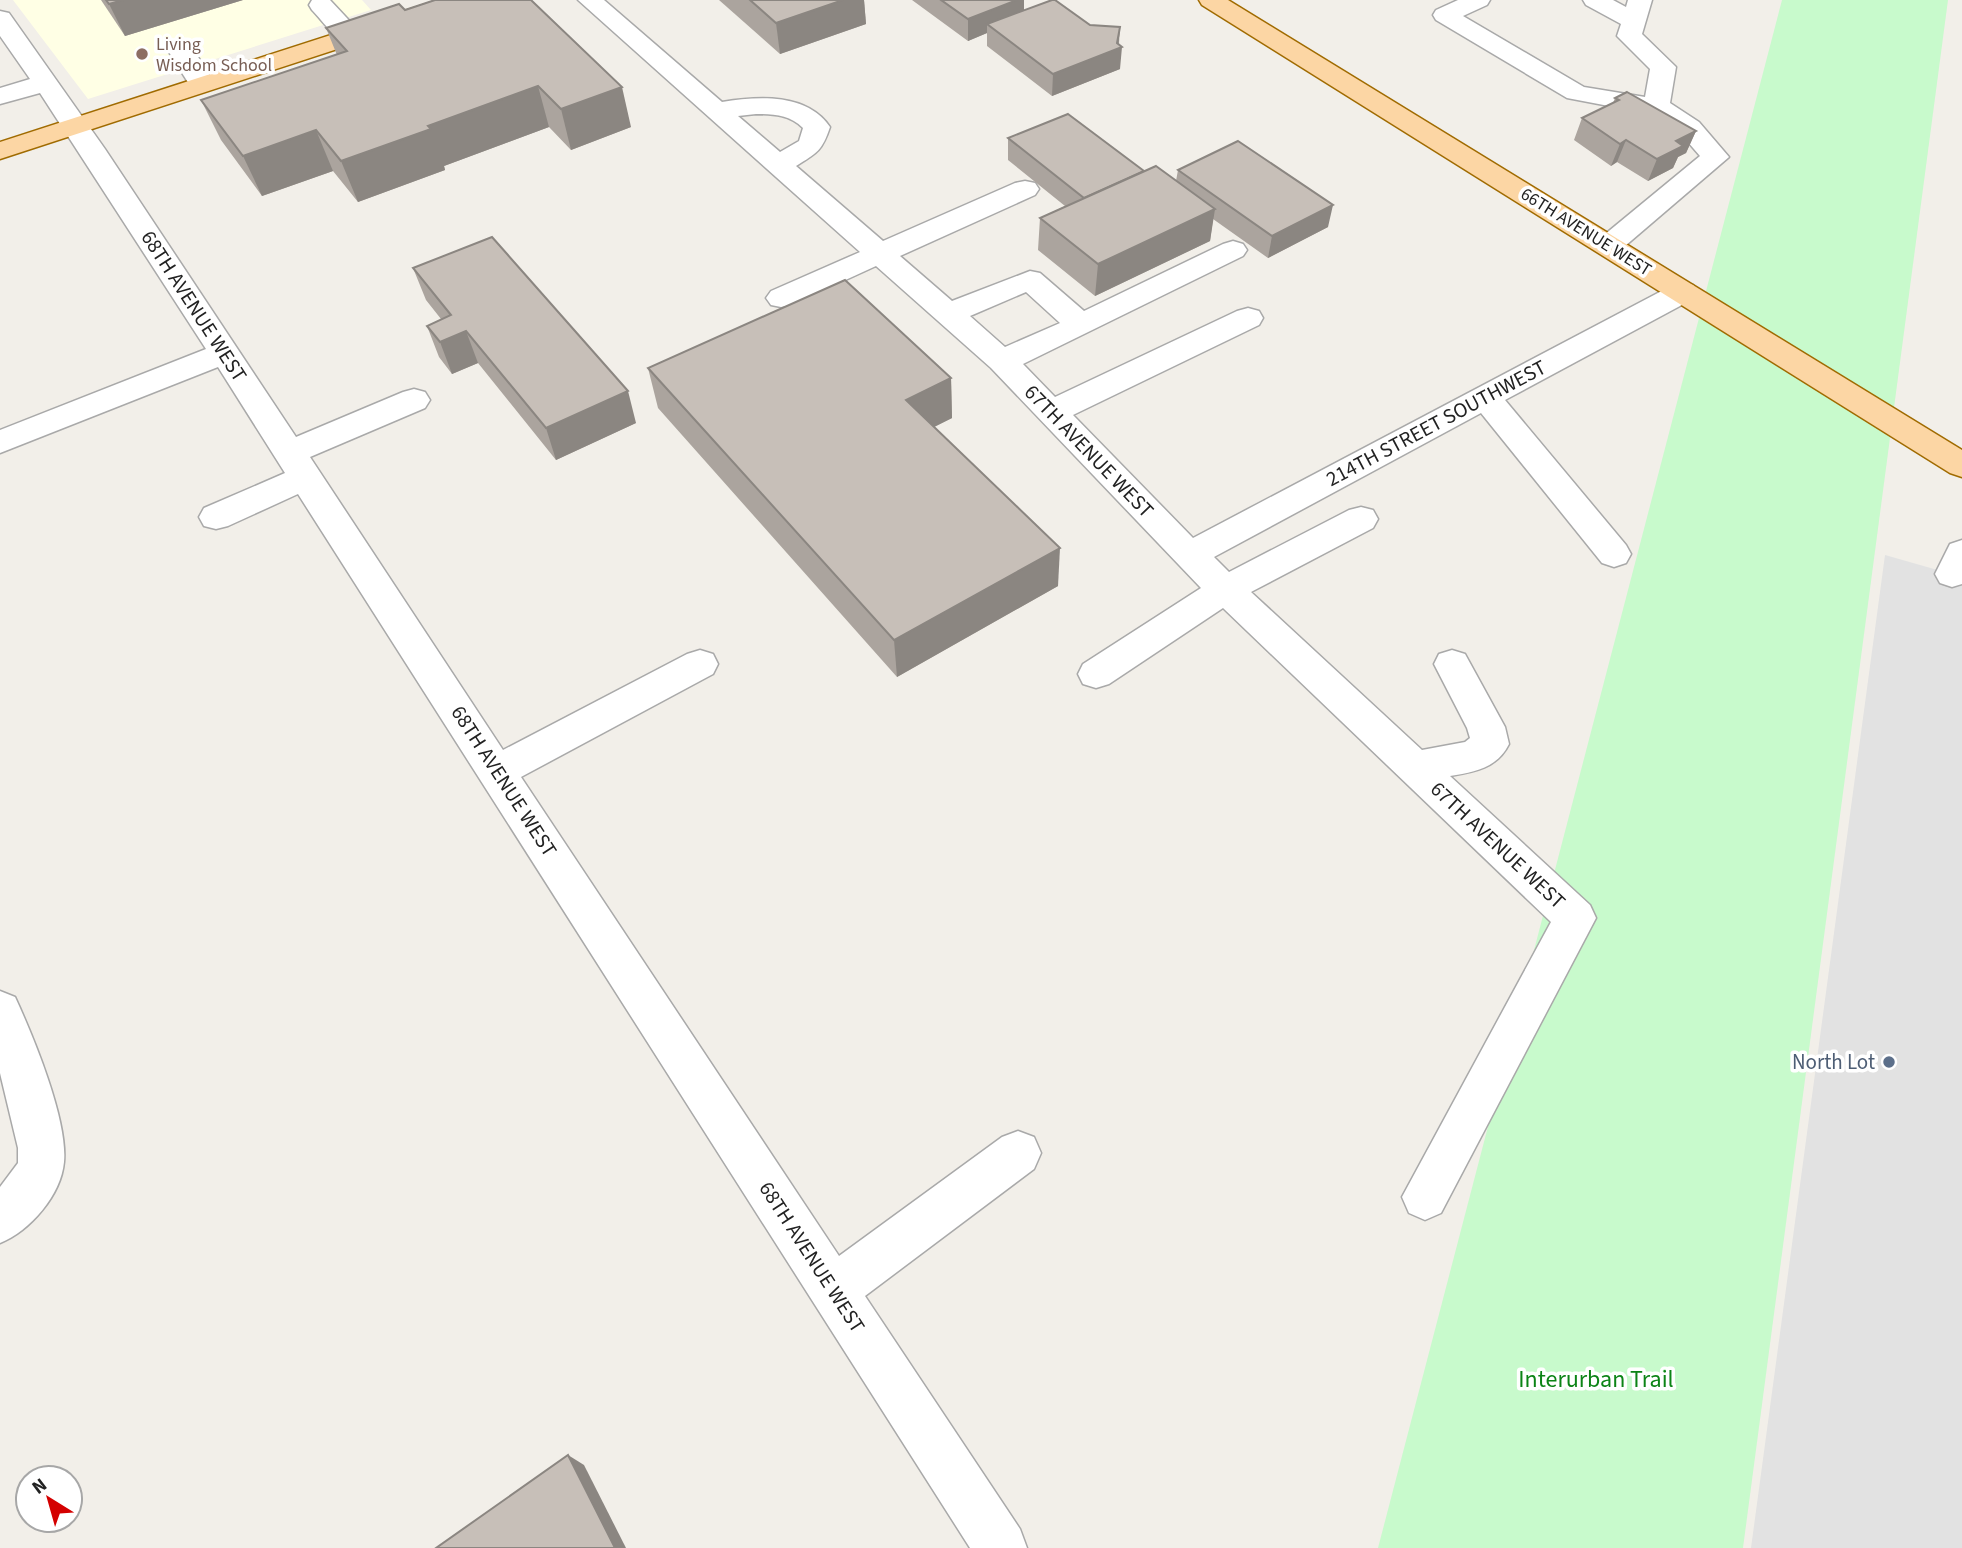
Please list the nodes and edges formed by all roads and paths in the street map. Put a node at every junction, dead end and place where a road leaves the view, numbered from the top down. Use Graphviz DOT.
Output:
graph roads {
  1 [pos="463,0"];
  2 [pos="590,0"];
  3 [pos="1211,0"];
  4 [pos="1478,0"];
  5 [pos="1595,0"];
  6 [pos="321,5"];
  7 [pos="1637,10"];
  8 [pos="0,18"];
  9 [pos="350,36"];
  10 [pos="180,50"];
  11 [pos="46,83"];
  12 [pos="202,84"];
  13 [pos="0,96"];
  14 [pos="1660,108"];
  15 [pos="716,111"];
  16 [pos="76,125"];
  17 [pos="0,150"];
  18 [pos="778,165"];
  19 [pos="1025,189"];
  20 [pos="1608,246"];
  21 [pos="1233,250"];
  22 [pos="880,254"];
  23 [pos="1683,292"];
  24 [pos="781,298"];
  25 [pos="948,314"];
  26 [pos="1248,318"];
  27 [pos="1081,325"];
  28 [pos="224,353"];
  29 [pos="1002,361"];
  30 [pos="1485,397"];
  31 [pos="414,400"];
  32 [pos="1051,412"];
  33 [pos="0,442"];
  34 [pos="297,465"];
  35 [pos="1962,465"];
  36 [pos="216,517"];
  37 [pos="1361,519"];
  38 [pos="1614,554"];
  39 [pos="1189,555"];
  40 [pos="1226,589"];
  41 [pos="700,664"];
  42 [pos="1452,664"];
  43 [pos="1096,674"];
  44 [pos="1416,767"];
  45 [pos="498,771"];
  46 [pos="0,1012"];
  47 [pos="1018,1153"];
  48 [pos="1425,1197"];
  49 [pos="0,1220"];
  50 [pos="834,1290"];
  51 [pos="1001,1548"];
  1 -- 9 [label="main road"];
  2 -- 15 [label="street, 67TH AVENUE WEST"];
  3 -- 20 [label="main road, 66TH AVENUE WEST"];
  4 -- 14 [label="street"];
  5 -- 7 [label="street"];
  6 -- 9 [label="street"];
  7 -- 14 [label="street"];
  8 -- 11 [label="street, 68TH AVENUE WEST"];
  9 -- 12 [label="main road"];
  10 -- 12 [label="street"];
  11 -- 13 [label="street"];
  11 -- 16 [label="street, 68TH AVENUE WEST"];
  12 -- 16 [label="main road"];
  14 -- 20 [label="street"];
  15 -- 18 [label="street, 67TH AVENUE WEST"];
  15 -- 18 [label="street"];
  16 -- 17 [label="main road"];
  16 -- 28 [label="street, 68TH AVENUE WEST"];
  18 -- 22 [label="street, 67TH AVENUE WEST"];
  19 -- 22 [label="street"];
  20 -- 23 [label="main road, 66TH AVENUE WEST"];
  21 -- 27 [label="street"];
  22 -- 24 [label="street"];
  22 -- 25 [label="street, 67TH AVENUE WEST"];
  23 -- 30 [label="street, 214TH STREET SOUTHWEST"];
  23 -- 35 [label="main road, 66TH AVENUE WEST"];
  25 -- 27 [label="street"];
  25 -- 29 [label="street, 67TH AVENUE WEST"];
  26 -- 32 [label="street"];
  27 -- 29 [label="street"];
  28 -- 33 [label="street"];
  28 -- 34 [label="street, 68TH AVENUE WEST"];
  29 -- 32 [label="street, 67TH AVENUE WEST"];
  30 -- 38 [label="street"];
  30 -- 39 [label="street, 214TH STREET SOUTHWEST"];
  31 -- 34 [label="street"];
  32 -- 39 [label="street, 67TH AVENUE WEST"];
  34 -- 36 [label="street"];
  34 -- 45 [label="street, 68TH AVENUE WEST"];
  37 -- 40 [label="street"];
  39 -- 40 [label="street, 67TH AVENUE WEST"];
  40 -- 43 [label="street"];
  40 -- 44 [label="street, 67TH AVENUE WEST"];
  41 -- 45 [label="street"];
  42 -- 44 [label="street"];
  44 -- 48 [label="street, 67TH AVENUE WEST"];
  45 -- 50 [label="street, 68TH AVENUE WEST"];
  46 -- 49 [label="street"];
  47 -- 50 [label="street"];
  50 -- 51 [label="street, 68TH AVENUE WEST"];
}
